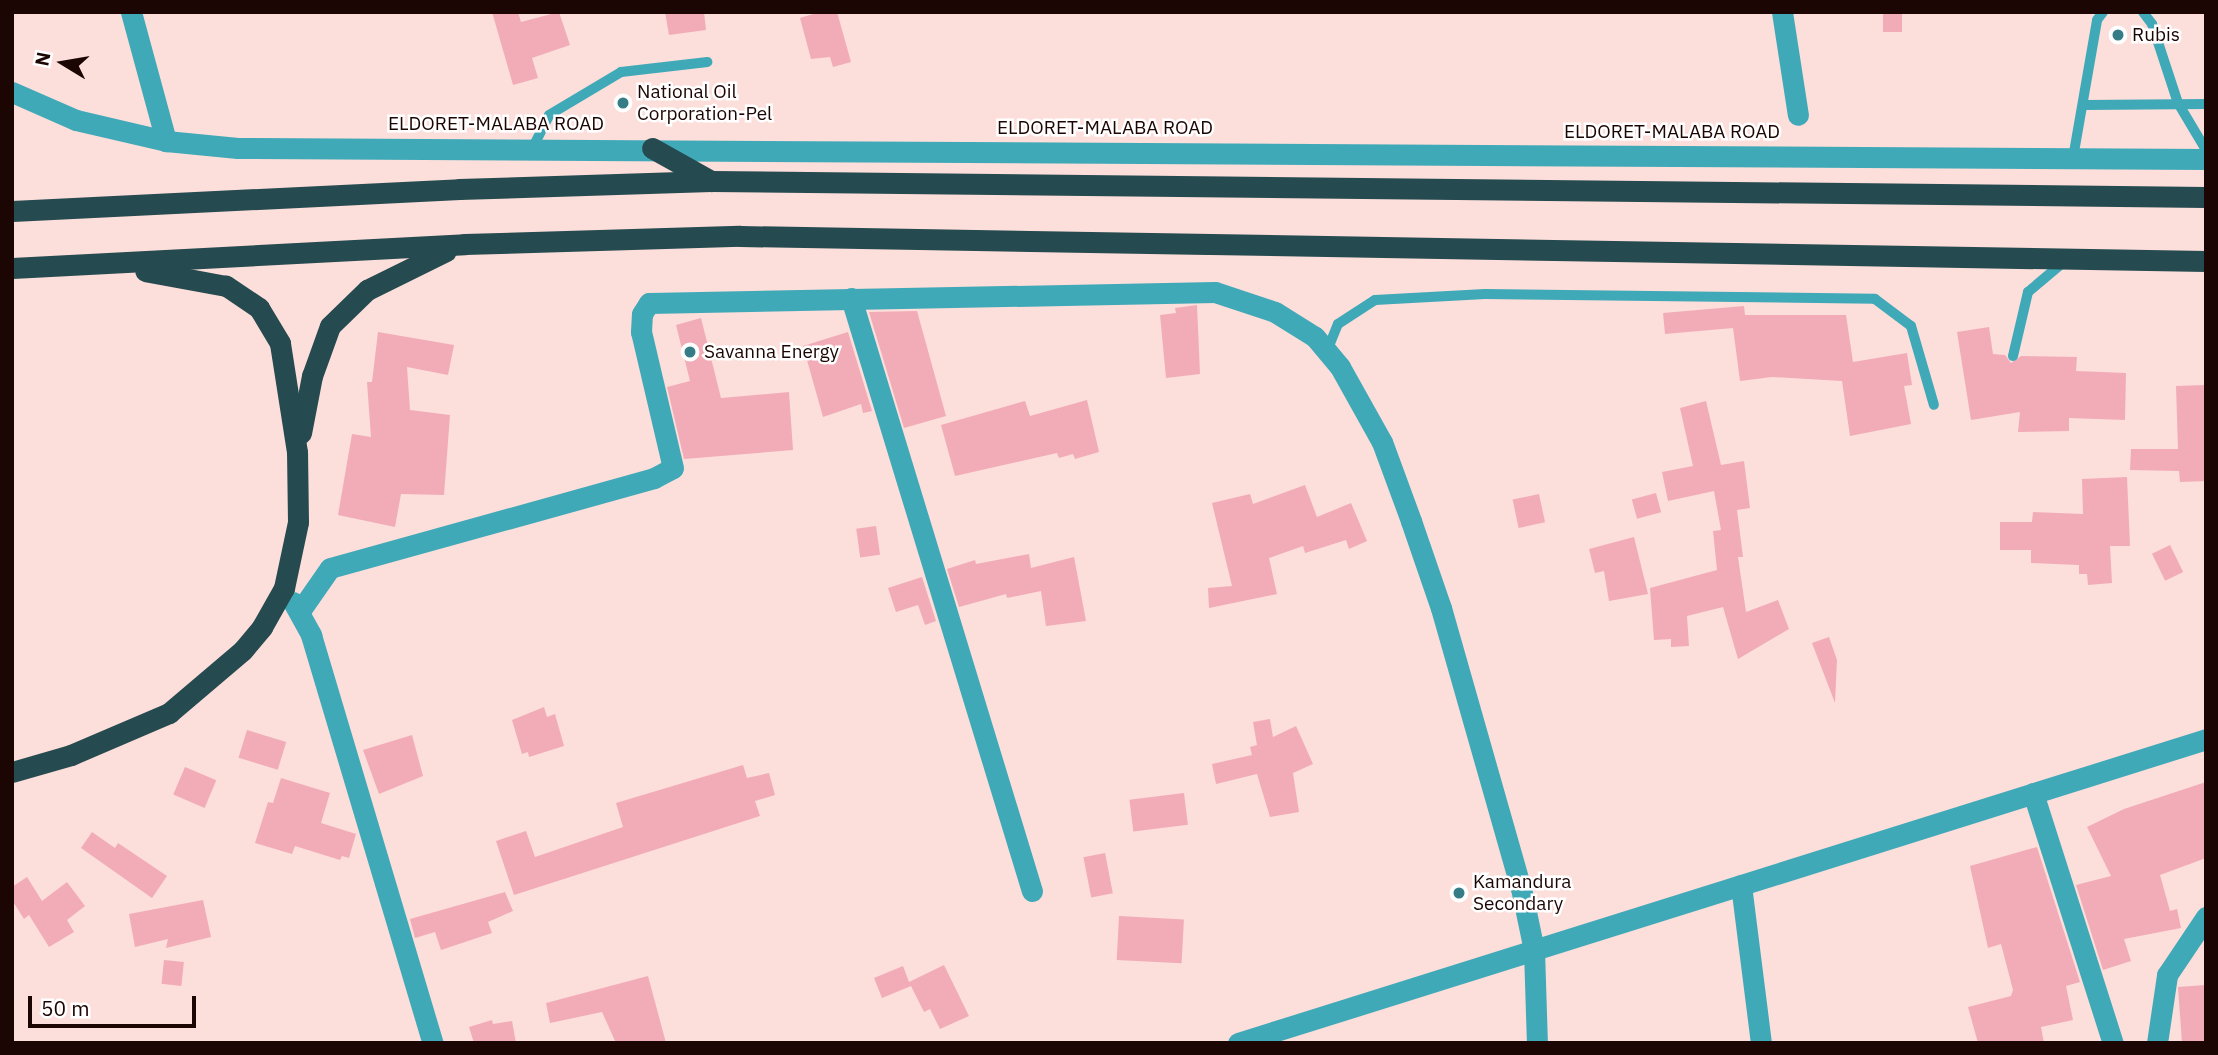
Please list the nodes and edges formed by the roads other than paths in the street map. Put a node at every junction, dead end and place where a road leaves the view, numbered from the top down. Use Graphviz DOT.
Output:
graph roads {
  1 [pos="131,12"];
  2 [pos="1782,12"];
  3 [pos="2104,12"];
  4 [pos="2143,12"];
  5 [pos="707,62"];
  6 [pos="12,92"];
  7 [pos="2178,103"];
  8 [pos="2206,104"];
  9 [pos="2085,105"];
  10 [pos="1798,115"];
  11 [pos="166,141"];
  12 [pos="533,147"];
  13 [pos="652,148"];
  14 [pos="2206,150"];
  15 [pos="2073,158"];
  16 [pos="2206,159"];
  17 [pos="711,181"];
  18 [pos="2206,197"];
  19 [pos="12,211"];
  20 [pos="464,244"];
  21 [pos="2065,261"];
  22 [pos="2206,261"];
  23 [pos="84,263"];
  24 [pos="12,268"];
  25 [pos="851,298"];
  26 [pos="1327,351"];
  27 [pos="2013,356"];
  28 [pos="1934,405"];
  29 [pos="297,452"];
  30 [pos="284,588"];
  31 [pos="300,611"];
  32 [pos="2206,739"];
  33 [pos="12,772"];
  34 [pos="2033,793"];
  35 [pos="1741,885"];
  36 [pos="1032,891"];
  37 [pos="2206,917"];
  38 [pos="1534,950"];
  39 [pos="433,1043"];
  40 [pos="1238,1043"];
  41 [pos="1537,1043"];
  42 [pos="1761,1043"];
  43 [pos="2113,1043"];
  44 [pos="2157,1043"];
  1 -- 11 [label="street"];
  2 -- 10 [label="street"];
  3 -- 9 [label="lane"];
  4 -- 7 [label="lane"];
  5 -- 12 [label="lane"];
  6 -- 11 [label="street, ELDORET-MALABA ROAD"];
  7 -- 8 [label="lane"];
  7 -- 9 [label="lane"];
  7 -- 14 [label="lane"];
  9 -- 15 [label="lane"];
  11 -- 12 [label="street, ELDORET-MALABA ROAD"];
  12 -- 13 [label="street, ELDORET-MALABA ROAD"];
  13 -- 15 [label="street, ELDORET-MALABA ROAD"];
  13 -- 17 [label="highway"];
  15 -- 16 [label="street, ELDORET-MALABA ROAD"];
  17 -- 18 [label="highway"];
  17 -- 19 [label="highway"];
  20 -- 21 [label="highway"];
  20 -- 23 [label="highway"];
  20 -- 29 [label="highway"];
  21 -- 22 [label="highway"];
  21 -- 27 [label="lane"];
  23 -- 24 [label="highway"];
  23 -- 29 [label="highway"];
  25 -- 26 [label="street"];
  25 -- 31 [label="street"];
  25 -- 36 [label="street"];
  26 -- 28 [label="lane"];
  26 -- 38 [label="street"];
  29 -- 30 [label="highway"];
  30 -- 31 [label="street"];
  30 -- 33 [label="highway"];
  31 -- 39 [label="street"];
  32 -- 34 [label="street"];
  34 -- 35 [label="street"];
  34 -- 43 [label="street"];
  35 -- 38 [label="street"];
  35 -- 42 [label="street"];
  37 -- 44 [label="street"];
  38 -- 40 [label="street"];
  38 -- 41 [label="street"];
}
